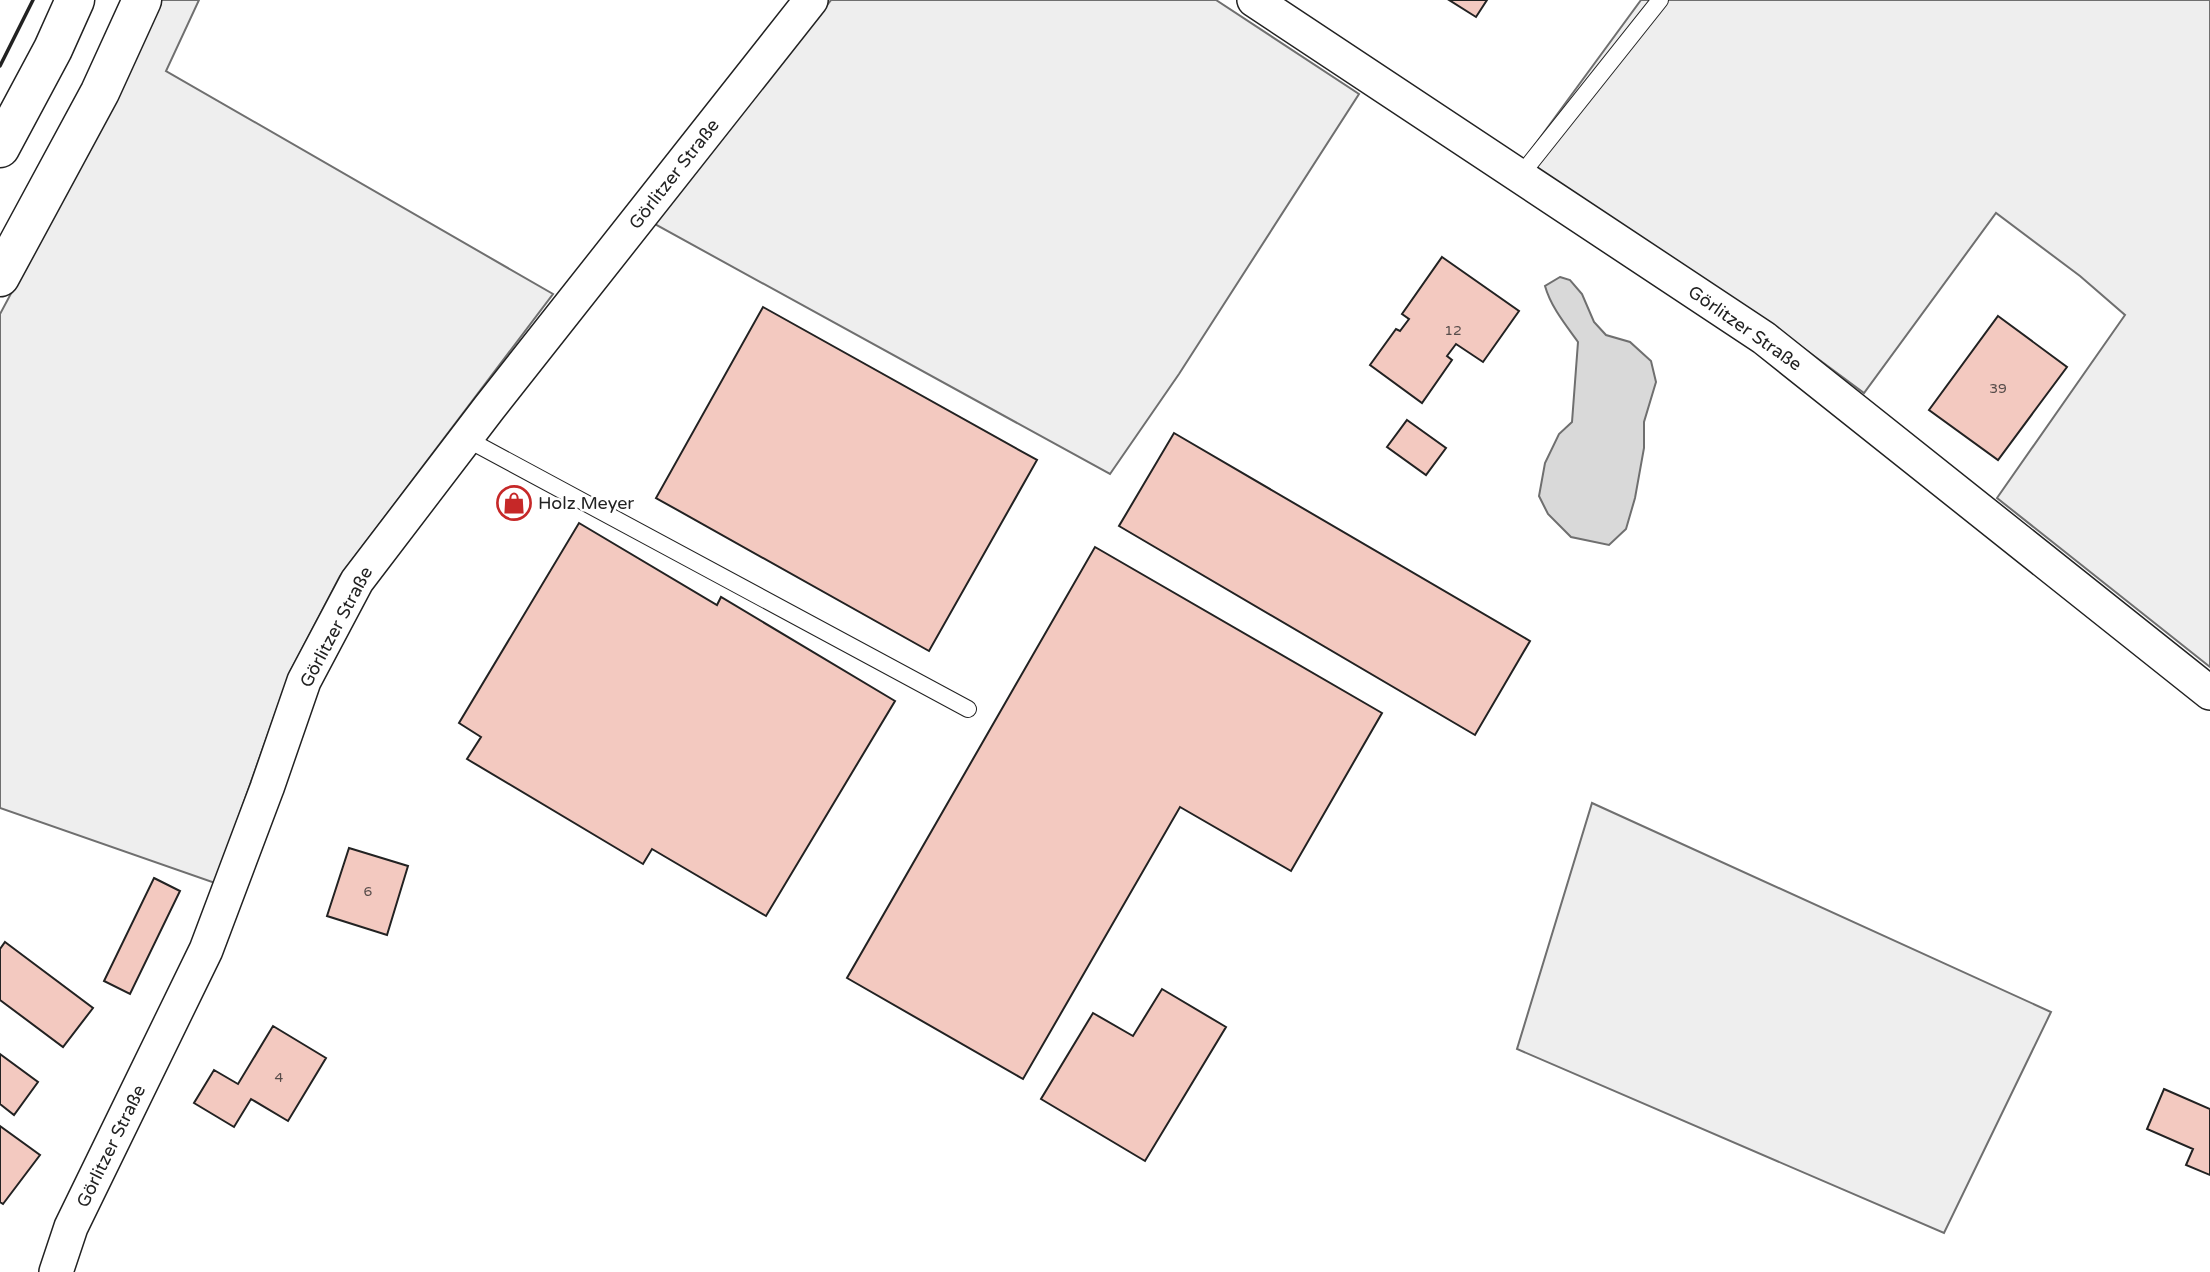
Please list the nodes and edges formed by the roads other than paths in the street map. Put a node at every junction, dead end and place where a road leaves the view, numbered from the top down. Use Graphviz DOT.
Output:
graph roads {
  1 [pos="75,0"];
  2 [pos="142,0"];
  3 [pos="811,0"];
  4 [pos="1254,0"];
  5 [pos="1660,0"];
  6 [pos="0,148"];
  7 [pos="1520,176"];
  8 [pos="0,277"];
  9 [pos="465,439"];
  10 [pos="2210,694"];
  11 [pos="968,709"];
  12 [pos="57,1272"];
  1 -- 6 [label="highway"];
  2 -- 8 [label="highway"];
  3 -- 9 [label="street, Görlitzer Straße"];
  4 -- 7 [label="street, Görlitzer Straße"];
  5 -- 7 [label="lane"];
  7 -- 10 [label="street, Görlitzer Straße"];
  9 -- 11 [label="lane"];
  9 -- 12 [label="street, Görlitzer Straße"];
}
